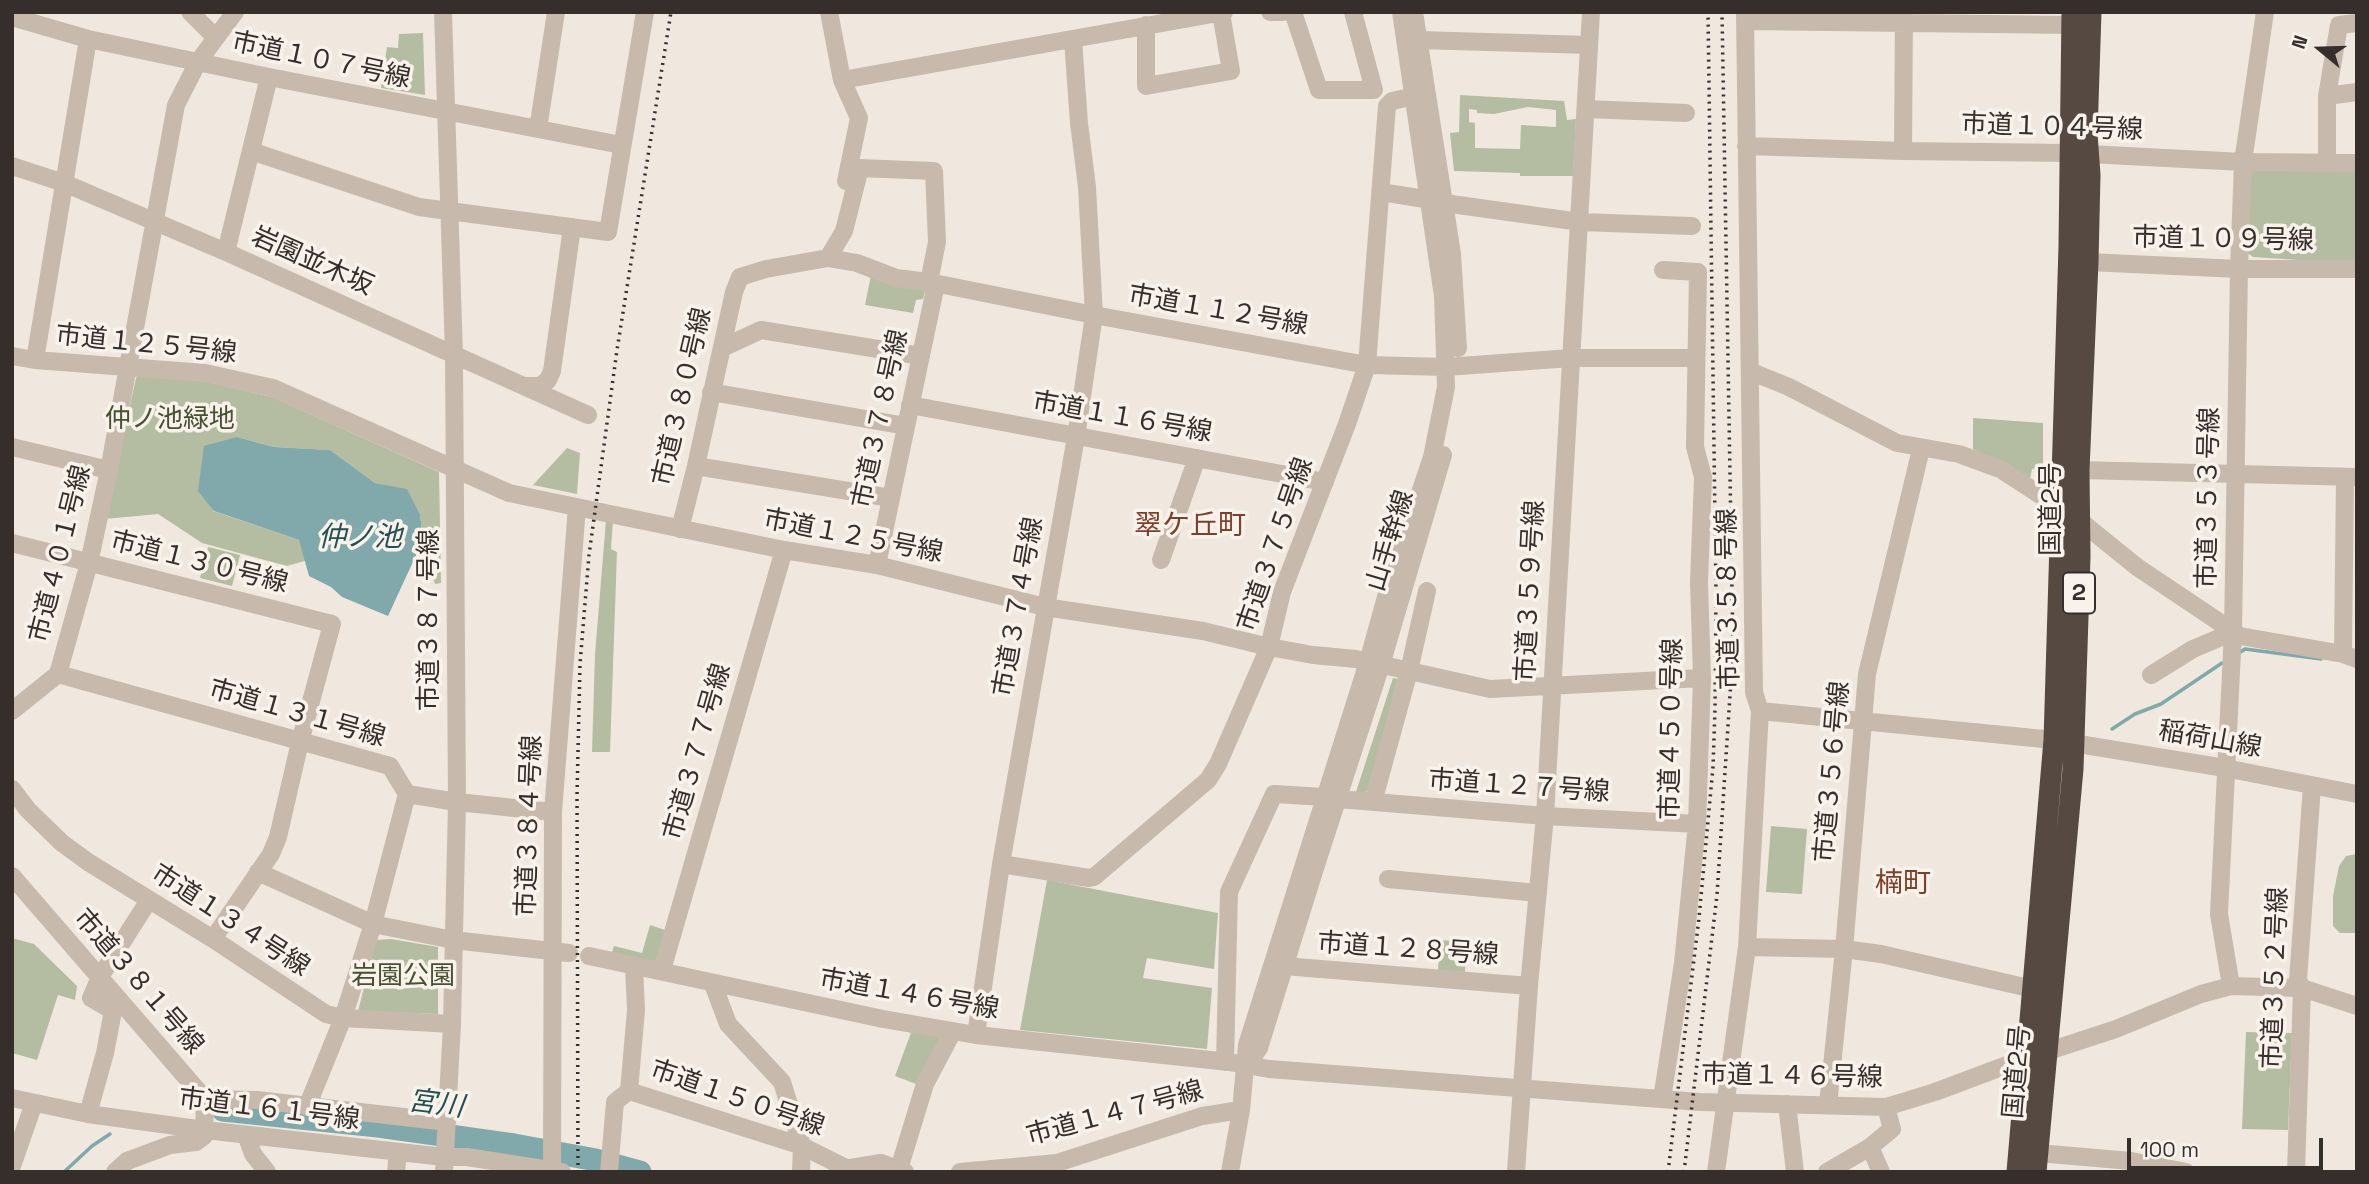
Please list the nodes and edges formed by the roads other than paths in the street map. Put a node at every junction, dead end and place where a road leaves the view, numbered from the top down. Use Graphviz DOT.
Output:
graph roads {
  1 [pos="190,12"];
  2 [pos="235,12"];
  3 [pos="443,12"];
  4 [pos="556,12"];
  5 [pos="645,12"];
  6 [pos="828,12"];
  7 [pos="1270,12"];
  8 [pos="1283,12"];
  9 [pos="1293,12"];
  10 [pos="1353,12"];
  11 [pos="1401,12"];
  12 [pos="1414,12"];
  13 [pos="1591,12"];
  14 [pos="2091,12"];
  15 [pos="2265,12"];
  16 [pos="1223,13"];
  17 [pos="12,17"];
  18 [pos="1745,17"];
  19 [pos="1904,18"];
  20 [pos="2072,19"];
  21 [pos="2357,23"];
  22 [pos="1146,25"];
  23 [pos="215,37"];
  24 [pos="88,38"];
  25 [pos="1073,40"];
  26 [pos="1419,40"];
  27 [pos="1589,45"];
  28 [pos="198,62"];
  29 [pos="269,77"];
  30 [pos="842,80"];
  31 [pos="2357,92"];
  32 [pos="1415,96"];
  33 [pos="2326,96"];
  34 [pos="1586,109"];
  35 [pos="446,113"];
  36 [pos="1686,113"];
  37 [pos="538,129"];
  38 [pos="621,145"];
  39 [pos="1746,146"];
  40 [pos="251,151"];
  41 [pos="1903,151"];
  42 [pos="2078,154"];
  43 [pos="2243,162"];
  44 [pos="2326,163"];
  45 [pos="2357,163"];
  46 [pos="12,166"];
  47 [pos="64,183"];
  48 [pos="1381,192"];
  49 [pos="1437,201"];
  50 [pos="449,210"];
  51 [pos="154,221"];
  52 [pos="1580,222"];
  53 [pos="1692,226"];
  54 [pos="572,227"];
  55 [pos="226,252"];
  56 [pos="828,258"];
  57 [pos="2088,262"];
  58 [pos="2239,269"];
  59 [pos="2357,269"];
  60 [pos="1663,270"];
  61 [pos="740,277"];
  62 [pos="933,283"];
  63 [pos="1094,315"];
  64 [pos="722,348"];
  65 [pos="454,355"];
  66 [pos="12,356"];
  67 [pos="920,356"];
  68 [pos="1571,358"];
  69 [pos="1695,358"];
  70 [pos="35,360"];
  71 [pos="1367,365"];
  72 [pos="1452,367"];
  73 [pos="128,368"];
  74 [pos="1752,372"];
  75 [pos="526,386"];
  76 [pos="711,392"];
  77 [pos="910,405"];
  78 [pos="588,415"];
  79 [pos="906,426"];
  80 [pos="1076,437"];
  81 [pos="12,447"];
  82 [pos="1921,449"];
  83 [pos="1197,458"];
  84 [pos="696,466"];
  85 [pos="455,467"];
  86 [pos="109,470"];
  87 [pos="2080,470"];
  88 [pos="2236,475"];
  89 [pos="2351,477"];
  90 [pos="1325,482"];
  91 [pos="891,498"];
  92 [pos="577,507"];
  93 [pos="2060,507"];
  94 [pos="2080,520"];
  95 [pos="680,529"];
  96 [pos="12,543"];
  97 [pos="784,550"];
  98 [pos="1161,560"];
  99 [pos="89,563"];
  100 [pos="877,565"];
  101 [pos="1427,591"];
  102 [pos="1045,607"];
  103 [pos="2232,632"];
  104 [pos="1269,647"];
  105 [pos="2350,656"];
  106 [pos="1375,664"];
  107 [pos="1409,671"];
  108 [pos="58,674"];
  109 [pos="2151,675"];
  110 [pos="1702,678"];
  111 [pos="1551,686"];
  112 [pos="1760,710"];
  113 [pos="12,711"];
  114 [pos="1862,720"];
  115 [pos="2064,741"];
  116 [pos="300,742"];
  117 [pos="2225,768"];
  118 [pos="2312,786"];
  119 [pos="12,789"];
  120 [pos="407,794"];
  121 [pos="2357,794"];
  122 [pos="1331,798"];
  123 [pos="457,802"];
  124 [pos="1373,802"];
  125 [pos="553,812"];
  126 [pos="1545,816"];
  127 [pos="1697,824"];
  128 [pos="1001,864"];
  129 [pos="258,872"];
  130 [pos="12,876"];
  131 [pos="1388,879"];
  132 [pos="1538,893"];
  133 [pos="149,900"];
  134 [pos="373,924"];
  135 [pos="213,939"];
  136 [pos="453,940"];
  137 [pos="1747,947"];
  138 [pos="1844,949"];
  139 [pos="561,952"];
  140 [pos="589,956"];
  141 [pos="634,967"];
  142 [pos="1284,967"];
  143 [pos="662,970"];
  144 [pos="100,977"];
  145 [pos="713,984"];
  146 [pos="1529,986"];
  147 [pos="2231,986"];
  148 [pos="2302,988"];
  149 [pos="2033,989"];
  150 [pos="2357,1006"];
  151 [pos="343,1018"];
  152 [pos="452,1024"];
  153 [pos="953,1031"];
  154 [pos="976,1035"];
  155 [pos="2048,1053"];
  156 [pos="2027,1059"];
  157 [pos="1225,1062"];
  158 [pos="1246,1067"];
  159 [pos="1522,1090"];
  160 [pos="629,1091"];
  161 [pos="12,1098"];
  162 [pos="1662,1099"];
  163 [pos="205,1100"];
  164 [pos="1726,1102"];
  165 [pos="33,1103"];
  166 [pos="1787,1104"];
  167 [pos="1828,1105"];
  168 [pos="307,1107"];
  169 [pos="1886,1107"];
  170 [pos="1241,1110"];
  171 [pos="88,1114"];
  172 [pos="446,1129"];
  173 [pos="205,1130"];
  174 [pos="246,1135"];
  175 [pos="802,1146"];
  176 [pos="1870,1147"];
  177 [pos="398,1152"];
  178 [pos="2037,1162"];
  179 [pos="554,1163"];
  180 [pos="444,1164"];
  181 [pos="610,1164"];
  182 [pos="12,1166"];
  183 [pos="124,1168"];
  184 [pos="852,1170"];
  185 [pos="902,1171"];
  186 [pos="267,1172"];
  187 [pos="396,1172"];
  188 [pos="801,1172"];
  189 [pos="960,1172"];
  190 [pos="1230,1172"];
  191 [pos="1516,1172"];
  192 [pos="1716,1172"];
  193 [pos="1795,1172"];
  194 [pos="1827,1172"];
  195 [pos="1881,1172"];
  196 [pos="2017,1172"];
  197 [pos="2186,1172"];
  198 [pos="2296,1172"];
  1 -- 23 [label="street"];
  2 -- 23 [label="street, 市道４０１号線"];
  3 -- 35 [label="street, 市道３８７号線"];
  4 -- 37 [label="street"];
  5 -- 38 [label="street"];
  6 -- 30 [label="street"];
  7 -- 8 [label="street"];
  9 -- 10 [label="street"];
  11 -- 32 [label="street, 山手幹線"];
  12 -- 26 [label="street, 山手幹線"];
  13 -- 27 [label="street, 市道３５９号線"];
  14 -- 42 [label="highway, 国道2号 / 2"];
  15 -- 43 [label="street, 市道３５３号線"];
  16 -- 22 [label="street"];
  16 -- 22 [label="street"];
  17 -- 24 [label="street, 市道１０７号線"];
  18 -- 19 [label="street"];
  18 -- 39 [label="street, 市道３５８号線"];
  19 -- 20 [label="street"];
  19 -- 41 [label="street"];
  20 -- 42 [label="highway, 国道2号 / 2"];
  21 -- 33 [label="street"];
  22 -- 25 [label="street"];
  23 -- 28 [label="street, 市道４０１号線"];
  24 -- 28 [label="street, 市道１０７号線"];
  24 -- 47 [label="street"];
  25 -- 30 [label="street"];
  25 -- 63 [label="street, 市道３７４号線"];
  26 -- 27 [label="street"];
  26 -- 49 [label="street, 山手幹線"];
  27 -- 34 [label="street, 市道３５９号線"];
  28 -- 29 [label="street, 市道１０７号線"];
  28 -- 51 [label="street, 市道４０１号線"];
  29 -- 35 [label="street, 市道１０７号線"];
  29 -- 40 [label="street"];
  30 -- 56 [label="street"];
  31 -- 33 [label="street"];
  32 -- 48 [label="street, 市道３７５号線"];
  32 -- 49 [label="street, 山手幹線"];
  33 -- 44 [label="street"];
  34 -- 36 [label="street"];
  34 -- 52 [label="street, 市道３５９号線"];
  35 -- 37 [label="street, 市道１０７号線"];
  35 -- 50 [label="street, 市道３８７号線"];
  37 -- 38 [label="street, 市道１０７号線"];
  38 -- 54 [label="street"];
  39 -- 41 [label="street, 市道１０４号線"];
  39 -- 74 [label="street, 市道３５８号線"];
  40 -- 50 [label="street"];
  40 -- 55 [label="street"];
  41 -- 42 [label="street, 市道１０４号線"];
  42 -- 43 [label="street, 市道１０４号線"];
  42 -- 57 [label="highway, 国道2号 / 2"];
  42 -- 93 [label="highway, 国道2号 / 2"];
  43 -- 44 [label="street, 市道１０４号線"];
  43 -- 58 [label="street, 市道３５３号線"];
  44 -- 45 [label="street, 市道１０４号線"];
  46 -- 47 [label="street, 岩園並木坂"];
  47 -- 51 [label="street, 岩園並木坂"];
  47 -- 70 [label="street"];
  48 -- 49 [label="street"];
  48 -- 71 [label="street, 市道３７５号線"];
  49 -- 52 [label="street"];
  49 -- 72 [label="street, 山手幹線"];
  50 -- 54 [label="street"];
  50 -- 65 [label="street, 市道３８７号線"];
  51 -- 55 [label="street, 岩園並木坂"];
  51 -- 73 [label="street, 市道４０１号線"];
  52 -- 53 [label="street"];
  52 -- 68 [label="street, 市道３５９号線"];
  54 -- 75 [label="street"];
  55 -- 65 [label="street, 岩園並木坂"];
  56 -- 61 [label="street, 市道１１２号線"];
  56 -- 62 [label="street, 市道１１２号線"];
  56 -- 62 [label="street, 市道３７８号線"];
  57 -- 58 [label="street, 市道１０９号線"];
  57 -- 87 [label="highway, 国道2号 / 2"];
  58 -- 59 [label="street, 市道１０９号線"];
  58 -- 88 [label="street, 市道３５３号線"];
  60 -- 69 [label="street, 市道４５０号線"];
  61 -- 64 [label="street, 市道３８０号線"];
  62 -- 63 [label="street, 市道１１２号線"];
  62 -- 67 [label="street, 市道３７８号線"];
  63 -- 71 [label="street, 市道１１２号線"];
  63 -- 80 [label="street, 市道３７４号線"];
  64 -- 67 [label="street"];
  64 -- 76 [label="street, 市道３８０号線"];
  65 -- 75 [label="street, 岩園並木坂"];
  65 -- 85 [label="street, 市道３８７号線"];
  66 -- 70 [label="street, 市道１２５号線"];
  67 -- 77 [label="street, 市道３７８号線"];
  68 -- 69 [label="street, 市道１１２号線"];
  68 -- 72 [label="street, 市道１１２号線"];
  68 -- 111 [label="street, 市道３５９号線"];
  69 -- 110 [label="street, 市道４５０号線"];
  70 -- 73 [label="street, 市道１２５号線"];
  71 -- 72 [label="street, 市道１１２号線"];
  71 -- 90 [label="street, 市道３７５号線"];
  72 -- 106 [label="street, 山手幹線"];
  73 -- 85 [label="street, 市道１２５号線"];
  73 -- 86 [label="street, 市道４０１号線"];
  74 -- 82 [label="street"];
  74 -- 112 [label="street, 市道３５８号線"];
  75 -- 78 [label="street, 岩園並木坂"];
  76 -- 79 [label="street"];
  76 -- 84 [label="street, 市道３８０号線"];
  77 -- 79 [label="street, 市道３７８号線"];
  77 -- 80 [label="street, 市道１１６号線"];
  79 -- 91 [label="street, 市道３７８号線"];
  80 -- 83 [label="street, 市道１１６号線"];
  80 -- 102 [label="street, 市道３７４号線"];
  81 -- 86 [label="street"];
  82 -- 93 [label="street"];
  82 -- 114 [label="street, 市道３５６号線"];
  83 -- 90 [label="street, 市道１１６号線"];
  83 -- 98 [label="street"];
  84 -- 91 [label="street"];
  84 -- 95 [label="street, 市道３８０号線"];
  85 -- 92 [label="street, 市道１２５号線"];
  85 -- 123 [label="street, 市道３８７号線"];
  86 -- 99 [label="street, 市道４０１号線"];
  87 -- 88 [label="street"];
  87 -- 94 [label="highway, 国道2号 / 2"];
  88 -- 89 [label="street"];
  88 -- 103 [label="street, 市道３５３号線"];
  89 -- 105 [label="street"];
  90 -- 104 [label="street, 市道３７５号線"];
  91 -- 100 [label="street, 市道３７８号線"];
  92 -- 95 [label="street, 市道１２５号線"];
  92 -- 125 [label="street, 市道３８４号線"];
  93 -- 94 [label="street"];
  93 -- 115 [label="highway, 国道2号 / 2"];
  94 -- 103 [label="street"];
  94 -- 115 [label="highway, 国道2号 / 2"];
  95 -- 97 [label="street, 市道１２５号線"];
  96 -- 99 [label="street, 市道１３０号線"];
  97 -- 100 [label="street, 市道１２５号線"];
  97 -- 143 [label="street, 市道３７７号線"];
  99 -- 108 [label="street, 市道４０１号線"];
  99 -- 116 [label="street, 市道１３０号線"];
  100 -- 102 [label="street, 市道１２５号線"];
  101 -- 107 [label="street"];
  102 -- 104 [label="street, 市道１２５号線"];
  102 -- 128 [label="street, 市道３７４号線"];
  103 -- 105 [label="street"];
  103 -- 109 [label="street"];
  103 -- 117 [label="street, 市道３５３号線"];
  104 -- 106 [label="street, 市道１２５号線"];
  104 -- 128 [label="street, 市道３７５号線"];
  106 -- 107 [label="street, 市道１２５号線"];
  106 -- 122 [label="street, 山手幹線"];
  107 -- 111 [label="street, 市道１２５号線"];
  107 -- 124 [label="street"];
  108 -- 113 [label="street, 市道４０１号線"];
  108 -- 116 [label="street, 市道１３１号線"];
  110 -- 111 [label="street, 市道１２５号線"];
  110 -- 127 [label="street, 市道４５０号線"];
  111 -- 126 [label="street, 市道３５９号線"];
  112 -- 114 [label="street"];
  112 -- 137 [label="street, 市道３５８号線"];
  114 -- 115 [label="street"];
  114 -- 138 [label="street, 市道３５６号線"];
  115 -- 117 [label="street, 稲荷山線"];
  115 -- 149 [label="highway, 国道2号 / 2"];
  115 -- 155 [label="highway, 国道2号 / 2"];
  116 -- 120 [label="street, 市道１３１号線"];
  116 -- 129 [label="street"];
  117 -- 118 [label="street, 稲荷山線"];
  117 -- 147 [label="street, 市道３５３号線"];
  118 -- 121 [label="street, 稲荷山線"];
  118 -- 148 [label="street, 市道３５２号線"];
  119 -- 133 [label="street, 市道１３４号線"];
  120 -- 123 [label="street"];
  120 -- 134 [label="street"];
  122 -- 124 [label="street, 市道１２７号線"];
  122 -- 142 [label="street, 山手幹線"];
  122 -- 157 [label="street, 市道１２７号線"];
  122 -- 158 [label="street, 山手幹線"];
  123 -- 125 [label="street"];
  123 -- 136 [label="street, 市道３８７号線"];
  124 -- 126 [label="street, 市道１２７号線"];
  125 -- 139 [label="street, 市道３８４号線"];
  126 -- 127 [label="street, 市道１２７号線"];
  126 -- 132 [label="street, 市道３５９号線"];
  127 -- 162 [label="street, 市道４５０号線"];
  128 -- 154 [label="street, 市道３７４号線"];
  129 -- 134 [label="street"];
  129 -- 135 [label="street"];
  130 -- 144 [label="street, 市道３８１号線"];
  131 -- 132 [label="street"];
  132 -- 146 [label="street, 市道３５９号線"];
  133 -- 135 [label="street, 市道１３４号線"];
  133 -- 144 [label="street"];
  134 -- 136 [label="street"];
  134 -- 151 [label="street"];
  135 -- 151 [label="street, 市道１３４号線"];
  136 -- 139 [label="street"];
  136 -- 152 [label="street, 市道３８７号線"];
  137 -- 138 [label="street"];
  137 -- 164 [label="street, 市道３５８号線"];
  138 -- 149 [label="street"];
  138 -- 167 [label="street, 市道３５６号線"];
  139 -- 179 [label="street, 市道３８４号線"];
  140 -- 141 [label="street, 市道１４６号線"];
  141 -- 143 [label="street, 市道１４６号線"];
  141 -- 160 [label="street"];
  142 -- 146 [label="street, 市道１２８号線"];
  142 -- 158 [label="street, 山手幹線"];
  143 -- 145 [label="street, 市道１４６号線"];
  144 -- 163 [label="street, 市道３８１号線"];
  144 -- 171 [label="street"];
  145 -- 153 [label="street, 市道１４６号線"];
  145 -- 175 [label="street"];
  146 -- 159 [label="street, 市道３５９号線"];
  147 -- 148 [label="street, 市道１４６号線"];
  147 -- 155 [label="street, 市道１４６号線"];
  148 -- 150 [label="street, 市道１４６号線"];
  148 -- 198 [label="street, 市道３５２号線"];
  149 -- 156 [label="highway, 国道2号 / 2"];
  151 -- 152 [label="street, 市道１３４号線"];
  151 -- 168 [label="street"];
  152 -- 172 [label="street, 市道３８７号線"];
  153 -- 154 [label="street, 市道１４６号線"];
  153 -- 185 [label="street"];
  154 -- 157 [label="street, 市道１４６号線"];
  155 -- 156 [label="street, 市道１４６号線"];
  155 -- 178 [label="highway, 国道2号 / 2"];
  156 -- 169 [label="street, 市道１４６号線"];
  156 -- 196 [label="highway, 国道2号 / 2"];
  157 -- 158 [label="street, 市道１４６号線"];
  158 -- 159 [label="street, 市道１４６号線"];
  158 -- 170 [label="street, 山手幹線"];
  159 -- 162 [label="street, 市道１４６号線"];
  159 -- 191 [label="street, 市道３５９号線"];
  160 -- 175 [label="street, 市道１５０号線"];
  160 -- 181 [label="street, 市道１５０号線"];
  161 -- 165 [label="street, 市道１６１号線"];
  162 -- 164 [label="street, 市道１４６号線"];
  163 -- 168 [label="street"];
  163 -- 173 [label="street"];
  164 -- 166 [label="street, 市道１４６号線"];
  164 -- 192 [label="street, 市道３５８号線"];
  165 -- 171 [label="street, 市道１６１号線"];
  165 -- 182 [label="street"];
  166 -- 167 [label="street, 市道１４６号線"];
  166 -- 193 [label="street"];
  167 -- 169 [label="street, 市道１４６号線"];
  168 -- 172 [label="street"];
  169 -- 176 [label="street"];
  170 -- 189 [label="street, 市道１４７号線"];
  170 -- 190 [label="street, 山手幹線"];
  171 -- 173 [label="street, 市道１６１号線"];
  172 -- 180 [label="street, 市道３８７号線"];
  173 -- 174 [label="street, 市道１６１号線"];
  173 -- 183 [label="street"];
  174 -- 177 [label="street, 市道１６１号線"];
  174 -- 186 [label="street"];
  175 -- 184 [label="street, 市道１５０号線"];
  175 -- 188 [label="street"];
  176 -- 194 [label="street"];
  176 -- 195 [label="street"];
  177 -- 180 [label="street, 市道１６１号線"];
  177 -- 187 [label="street"];
  178 -- 197 [label="street"];
  179 -- 180 [label="street, 市道１６１号線"];
  184 -- 185 [label="street"];
}
